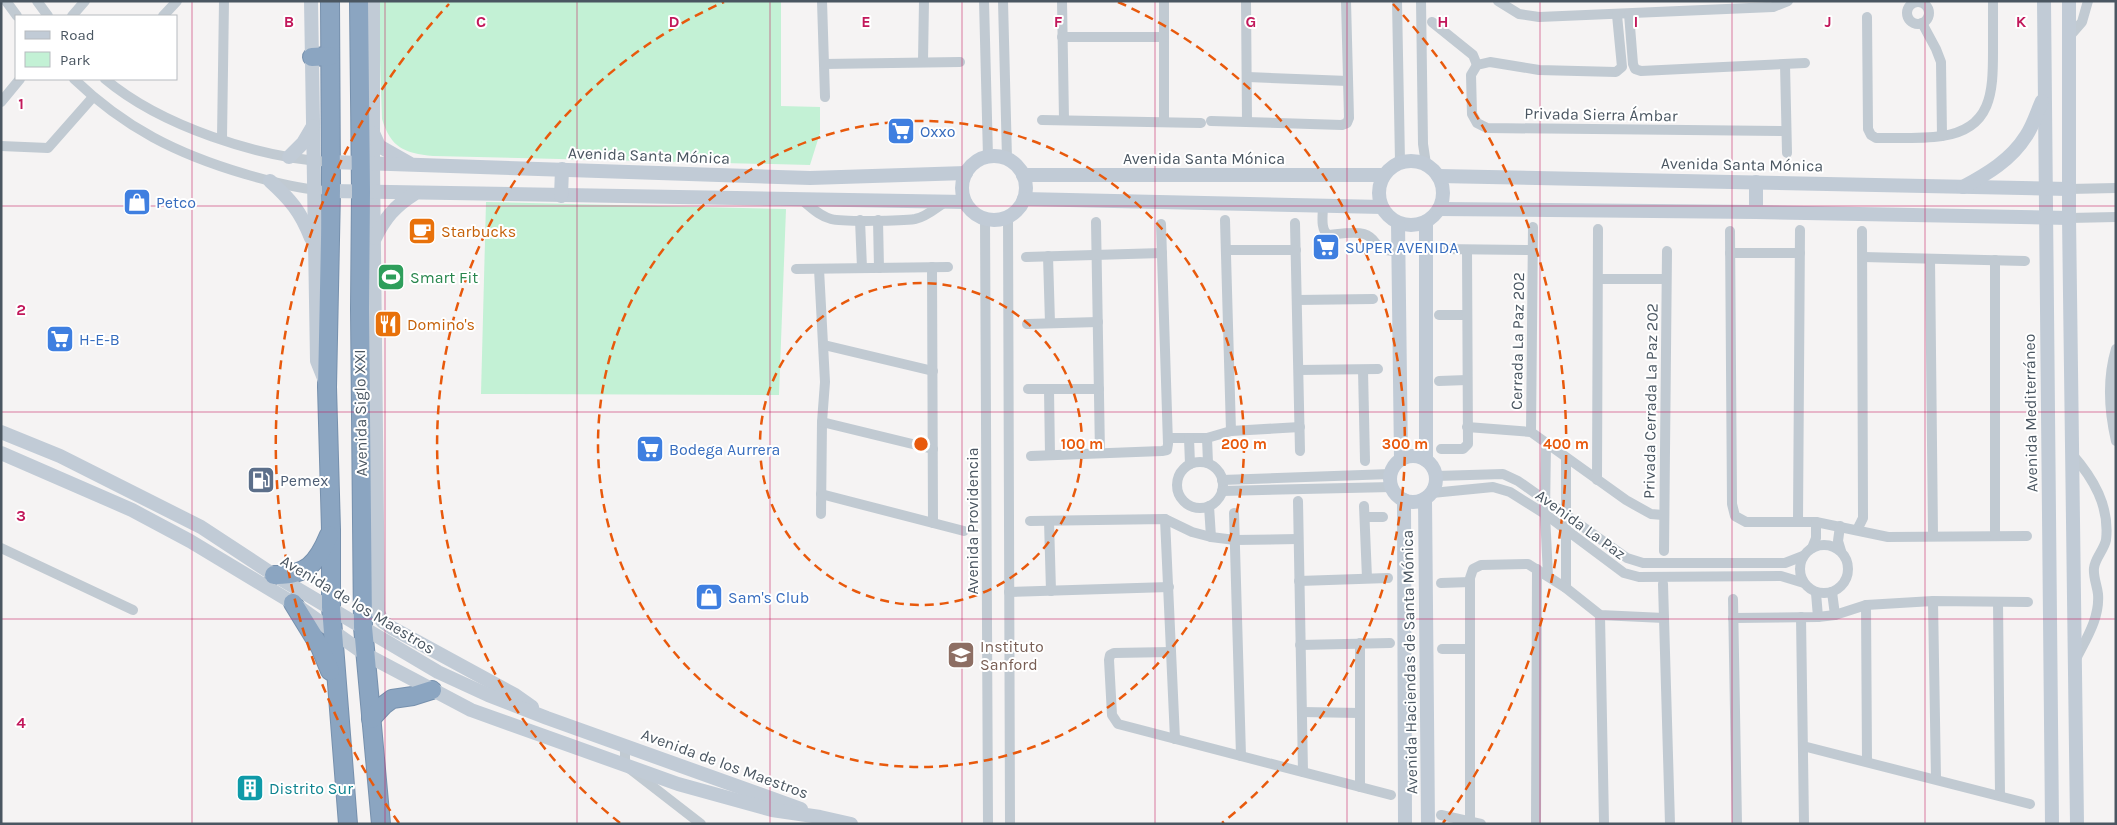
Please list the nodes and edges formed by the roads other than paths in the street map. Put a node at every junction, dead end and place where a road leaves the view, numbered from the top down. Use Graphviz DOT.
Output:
graph roads {
  1 [pos="6,1"];
  2 [pos="37,1"];
  3 [pos="85,1"];
  4 [pos="177,1"];
  5 [pos="224,1"];
  6 [pos="311,1"];
  7 [pos="330,1"];
  8 [pos="359,1"];
  9 [pos="373,1"];
  10 [pos="822,1"];
  11 [pos="924,1"];
  12 [pos="984,1"];
  13 [pos="1003,1"];
  14 [pos="1062,1"];
  15 [pos="1164,1"];
  16 [pos="1246,1"];
  17 [pos="1346,1"];
  18 [pos="1397,1"];
  19 [pos="1421,1"];
  20 [pos="1498,1"];
  21 [pos="1788,1"];
  22 [pos="1920,1"];
  23 [pos="1993,1"];
  24 [pos="2044,1"];
  25 [pos="2069,1"];
  26 [pos="2088,1"];
  27 [pos="1906,4"];
  28 [pos="1629,14"];
  29 [pos="15,15"];
  30 [pos="47,15"];
  31 [pos="73,15"];
  32 [pos="164,15"];
  33 [pos="1617,15"];
  34 [pos="1867,17"];
  35 [pos="1432,22"];
  36 [pos="1922,23"];
  37 [pos="1062,37"];
  38 [pos="1164,37"];
  39 [pos="2069,37"];
  40 [pos="330,56"];
  41 [pos="312,57"];
  42 [pos="923,61"];
  43 [pos="960,62"];
  44 [pos="1805,63"];
  45 [pos="824,64"];
  46 [pos="1785,64"];
  47 [pos="1477,65"];
  48 [pos="1248,77"];
  49 [pos="19,80"];
  50 [pos="75,80"];
  51 [pos="107,80"];
  52 [pos="1348,80"];
  53 [pos="2045,96"];
  54 [pos="93,97"];
  55 [pos="825,98"];
  56 [pos="1,102"];
  57 [pos="1042,120"];
  58 [pos="1064,120"];
  59 [pos="1164,122"];
  60 [pos="1248,122"];
  61 [pos="314,123"];
  62 [pos="1786,131"];
  63 [pos="373,133"];
  64 [pos="1942,136"];
  65 [pos="222,138"];
  66 [pos="1,146"];
  67 [pos="1787,154"];
  68 [pos="988,156"];
  69 [pos="289,157"];
  70 [pos="1007,158"];
  71 [pos="313,161"];
  72 [pos="331,162"];
  73 [pos="1400,162"];
  74 [pos="367,163"];
  75 [pos="1426,164"];
  76 [pos="414,165"];
  77 [pos="562,169"];
  78 [pos="966,174"];
  79 [pos="1023,175"];
  80 [pos="1384,175"];
  81 [pos="1438,176"];
  82 [pos="270,181"];
  83 [pos="1756,182"];
  84 [pos="1963,188"];
  85 [pos="2116,188"];
  86 [pos="313,189"];
  87 [pos="2045,189"];
  88 [pos="2069,189"];
  89 [pos="331,191"];
  90 [pos="367,192"];
  91 [pos="414,194"];
  92 [pos="561,196"];
  93 [pos="1024,199"];
  94 [pos="802,200"];
  95 [pos="946,201"];
  96 [pos="966,202"];
  97 [pos="1323,206"];
  98 [pos="1382,207"];
  99 [pos="1439,209"];
  100 [pos="1756,212"];
  101 [pos="1008,217"];
  102 [pos="2116,217"];
  103 [pos="2046,218"];
  104 [pos="2069,218"];
  105 [pos="985,219"];
  106 [pos="860,220"];
  107 [pos="878,220"];
  108 [pos="1225,220"];
  109 [pos="1096,222"];
  110 [pos="1398,222"];
  111 [pos="1426,222"];
  112 [pos="1296,223"];
  113 [pos="1161,224"];
  114 [pos="1533,227"];
  115 [pos="1598,229"];
  116 [pos="1800,230"];
  117 [pos="1862,231"];
  118 [pos="1730,232"];
  119 [pos="373,241"];
  120 [pos="314,246"];
  121 [pos="1440,249"];
  122 [pos="1226,250"];
  123 [pos="1296,250"];
  124 [pos="1467,250"];
  125 [pos="1533,250"];
  126 [pos="1398,251"];
  127 [pos="1667,251"];
  128 [pos="1162,253"];
  129 [pos="1730,253"];
  130 [pos="1800,253"];
  131 [pos="1097,254"];
  132 [pos="1048,256"];
  133 [pos="1026,257"];
  134 [pos="1863,257"];
  135 [pos="1930,259"];
  136 [pos="1996,260"];
  137 [pos="2025,261"];
  138 [pos="932,267"];
  139 [pos="948,267"];
  140 [pos="360,268"];
  141 [pos="862,268"];
  142 [pos="879,268"];
  143 [pos="796,269"];
  144 [pos="819,269"];
  145 [pos="1599,279"];
  146 [pos="1666,279"];
  147 [pos="1373,298"];
  148 [pos="1297,300"];
  149 [pos="1466,314"];
  150 [pos="1438,315"];
  151 [pos="1098,322"];
  152 [pos="1050,323"];
  153 [pos="1027,324"];
  154 [pos="824,345"];
  155 [pos="2116,349"];
  156 [pos="367,363"];
  157 [pos="1378,369"];
  158 [pos="1298,370"];
  159 [pos="1363,370"];
  160 [pos="933,371"];
  161 [pos="1467,380"];
  162 [pos="1439,381"];
  163 [pos="326,387"];
  164 [pos="1028,389"];
  165 [pos="1099,389"];
  166 [pos="1049,390"];
  167 [pos="822,422"];
  168 [pos="1300,427"];
  169 [pos="1468,427"];
  170 [pos="1231,431"];
  171 [pos="1,432"];
  172 [pos="1531,432"];
  173 [pos="1168,438"];
  174 [pos="1189,438"];
  175 [pos="1207,438"];
  176 [pos="2116,441"];
  177 [pos="1546,444"];
  178 [pos="933,449"];
  179 [pos="1440,449"];
  180 [pos="1300,451"];
  181 [pos="1,453"];
  182 [pos="1100,453"];
  183 [pos="2072,454"];
  184 [pos="1050,455"];
  185 [pos="1031,456"];
  186 [pos="1566,458"];
  187 [pos="1401,459"];
  188 [pos="1426,460"];
  189 [pos="1364,461"];
  190 [pos="1208,463"];
  191 [pos="1190,464"];
  192 [pos="1436,476"];
  193 [pos="1222,480"];
  194 [pos="1391,480"];
  195 [pos="1597,480"];
  196 [pos="1222,491"];
  197 [pos="821,494"];
  198 [pos="1428,496"];
  199 [pos="1404,500"];
  200 [pos="1546,500"];
  201 [pos="1298,501"];
  202 [pos="1209,506"];
  203 [pos="1364,506"];
  204 [pos="1234,513"];
  205 [pos="1565,513"];
  206 [pos="821,514"];
  207 [pos="1545,514"];
  208 [pos="1663,514"];
  209 [pos="1365,517"];
  210 [pos="1383,517"];
  211 [pos="2111,518"];
  212 [pos="1165,519"];
  213 [pos="1030,521"];
  214 [pos="1049,521"];
  215 [pos="1798,521"];
  216 [pos="1816,522"];
  217 [pos="933,523"];
  218 [pos="1840,526"];
  219 [pos="1565,528"];
  220 [pos="331,530"];
  221 [pos="1857,530"];
  222 [pos="964,531"];
  223 [pos="1933,536"];
  224 [pos="1995,536"];
  225 [pos="2027,536"];
  226 [pos="1211,537"];
  227 [pos="1298,538"];
  228 [pos="1235,540"];
  229 [pos="1,548"];
  230 [pos="1812,548"];
  231 [pos="1664,551"];
  232 [pos="1841,551"];
  233 [pos="1803,556"];
  234 [pos="1537,570"];
  235 [pos="274,575"];
  236 [pos="1548,576"];
  237 [pos="369,578"];
  238 [pos="1367,578"];
  239 [pos="1388,578"];
  240 [pos="1299,581"];
  241 [pos="1470,582"];
  242 [pos="1442,583"];
  243 [pos="1663,584"];
  244 [pos="1804,584"];
  245 [pos="1169,587"];
  246 [pos="1566,588"];
  247 [pos="1051,591"];
  248 [pos="1010,592"];
  249 [pos="1832,592"];
  250 [pos="1816,593"];
  251 [pos="1733,599"];
  252 [pos="1933,601"];
  253 [pos="1998,602"];
  254 [pos="2028,602"];
  255 [pos="293,604"];
  256 [pos="1866,605"];
  257 [pos="331,607"];
  258 [pos="133,610"];
  259 [pos="1600,615"];
  260 [pos="1835,615"];
  261 [pos="1801,617"];
  262 [pos="1818,617"];
  263 [pos="1664,618"];
  264 [pos="1733,618"];
  265 [pos="363,627"];
  266 [pos="331,630"];
  267 [pos="1390,643"];
  268 [pos="1360,644"];
  269 [pos="1300,645"];
  270 [pos="1442,649"];
  271 [pos="1470,649"];
  272 [pos="1171,652"];
  273 [pos="365,654"];
  274 [pos="2075,662"];
  275 [pos="432,690"];
  276 [pos="337,692"];
  277 [pos="1302,712"];
  278 [pos="1360,713"];
  279 [pos="546,718"];
  280 [pos="372,719"];
  281 [pos="1175,739"];
  282 [pos="1803,746"];
  283 [pos="625,747"];
  284 [pos="1241,756"];
  285 [pos="1867,762"];
  286 [pos="625,765"];
  287 [pos="1303,772"];
  288 [pos="1936,779"];
  289 [pos="1360,787"];
  290 [pos="1391,795"];
  291 [pos="2000,795"];
  292 [pos="2030,804"];
  293 [pos="1441,815"];
  294 [pos="820,817"];
  295 [pos="1476,822"];
  296 [pos="348,824"];
  297 [pos="381,824"];
  298 [pos="700,824"];
  299 [pos="851,824"];
  300 [pos="988,824"];
  301 [pos="1010,824"];
  302 [pos="1405,824"];
  303 [pos="1428,824"];
  304 [pos="1536,824"];
  305 [pos="1604,824"];
  306 [pos="1670,824"];
  307 [pos="1737,824"];
  308 [pos="1804,824"];
  309 [pos="2052,824"];
  310 [pos="2077,824"];
  1 -- 29 [label="street"];
  2 -- 30 [label="street"];
  3 -- 31 [label="street"];
  4 -- 32 [label="street"];
  5 -- 65 [label="street"];
  6 -- 41 [label="street, Avenida Siglo XXI"];
  7 -- 40 [label="highway, Avenida Siglo XXI"];
  8 -- 74 [label="highway, Avenida Siglo XXI"];
  9 -- 63 [label="street, Avenida Siglo XXI"];
  10 -- 45 [label="street"];
  11 -- 42 [label="street"];
  12 -- 68 [label="street"];
  13 -- 70 [label="street"];
  14 -- 37 [label="street"];
  15 -- 38 [label="street"];
  16 -- 48 [label="street"];
  17 -- 52 [label="street"];
  18 -- 73 [label="street"];
  19 -- 75 [label="street"];
  20 -- 33 [label="street"];
  21 -- 28 [label="street"];
  22 -- 27 [label="street"];
  22 -- 36 [label="street"];
  23 -- 64 [label="street"];
  24 -- 53 [label="street, Avenida Mediterráneo"];
  25 -- 39 [label="street"];
  26 -- 39 [label="street"];
  27 -- 36 [label="street"];
  28 -- 33 [label="street"];
  28 -- 46 [label="street"];
  33 -- 47 [label="street"];
  34 -- 64 [label="street"];
  35 -- 47 [label="street"];
  36 -- 64 [label="street"];
  37 -- 38 [label="street"];
  37 -- 58 [label="street"];
  38 -- 59 [label="street"];
  39 -- 88 [label="street"];
  40 -- 41 [label="highway"];
  40 -- 72 [label="highway, Avenida Siglo XXI"];
  41 -- 61 [label="street, Avenida Siglo XXI"];
  42 -- 43 [label="street"];
  42 -- 45 [label="street"];
  44 -- 46 [label="street"];
  45 -- 55 [label="street"];
  46 -- 62 [label="street"];
  47 -- 62 [label="street, Privada Sierra Ámbar"];
  48 -- 52 [label="street"];
  48 -- 60 [label="street"];
  49 -- 56 [label="street"];
  50 -- 54 [label="street"];
  51 -- 65 [label="street"];
  52 -- 60 [label="street"];
  53 -- 84 [label="street"];
  53 -- 87 [label="street, Avenida Mediterráneo"];
  54 -- 66 [label="street"];
  54 -- 82 [label="street"];
  57 -- 58 [label="street"];
  58 -- 59 [label="street"];
  59 -- 60 [label="street"];
  61 -- 69 [label="street"];
  61 -- 71 [label="street, Avenida Siglo XXI"];
  62 -- 67 [label="street"];
  63 -- 74 [label="street, Avenida Siglo XXI"];
  63 -- 76 [label="street"];
  65 -- 69 [label="street"];
  68 -- 70 [label="street"];
  68 -- 78 [label="street"];
  69 -- 71 [label="street"];
  70 -- 79 [label="street"];
  71 -- 72 [label="street"];
  71 -- 86 [label="street, Avenida Siglo XXI"];
  72 -- 74 [label="street, Avenida Santa Mónica"];
  72 -- 89 [label="highway, Avenida Siglo XXI"];
  73 -- 75 [label="street"];
  73 -- 80 [label="street"];
  74 -- 76 [label="street, Avenida Santa Mónica"];
  74 -- 90 [label="highway, Avenida Siglo XXI"];
  75 -- 81 [label="street"];
  76 -- 77 [label="street, Avenida Santa Mónica"];
  77 -- 78 [label="street, Avenida Santa Mónica"];
  77 -- 92 [label="street"];
  78 -- 96 [label="street"];
  79 -- 80 [label="street, Avenida Santa Mónica"];
  79 -- 93 [label="street"];
  80 -- 98 [label="street"];
  81 -- 83 [label="street, Avenida Santa Mónica"];
  81 -- 99 [label="street"];
  82 -- 86 [label="street"];
  82 -- 120 [label="street"];
  83 -- 84 [label="street, Avenida Santa Mónica"];
  83 -- 100 [label="street"];
  84 -- 87 [label="street, Avenida Santa Mónica"];
  85 -- 88 [label="street"];
  86 -- 89 [label="street"];
  86 -- 120 [label="street, Avenida Siglo XXI"];
  87 -- 88 [label="street, Avenida Santa Mónica"];
  87 -- 103 [label="street, Avenida Mediterráneo"];
  88 -- 104 [label="street"];
  89 -- 90 [label="street"];
  89 -- 163 [label="highway, Avenida Siglo XXI"];
  90 -- 91 [label="street"];
  90 -- 119 [label="street, Avenida Siglo XXI"];
  90 -- 140 [label="highway, Avenida Siglo XXI"];
  91 -- 92 [label="street"];
  91 -- 119 [label="street"];
  92 -- 94 [label="street"];
  93 -- 97 [label="street"];
  93 -- 101 [label="street"];
  94 -- 95 [label="street"];
  94 -- 106 [label="street"];
  95 -- 96 [label="street"];
  95 -- 107 [label="street"];
  96 -- 105 [label="street"];
  97 -- 98 [label="street"];
  97 -- 126 [label="street"];
  98 -- 110 [label="street"];
  99 -- 100 [label="street"];
  99 -- 111 [label="street"];
  100 -- 103 [label="street"];
  101 -- 105 [label="street"];
  101 -- 248 [label="street"];
  102 -- 104 [label="street"];
  103 -- 104 [label="street"];
  103 -- 309 [label="street, Avenida Mediterráneo"];
  104 -- 183 [label="street"];
  105 -- 300 [label="street, Avenida Providencia"];
  106 -- 107 [label="street"];
  106 -- 141 [label="street"];
  107 -- 142 [label="street"];
  108 -- 122 [label="street"];
  109 -- 131 [label="street"];
  110 -- 111 [label="street"];
  110 -- 126 [label="street"];
  111 -- 188 [label="street"];
  112 -- 123 [label="street"];
  113 -- 128 [label="street"];
  114 -- 125 [label="street, Cerrada La Paz 202"];
  115 -- 145 [label="street"];
  116 -- 130 [label="street"];
  117 -- 134 [label="street"];
  118 -- 129 [label="street"];
  119 -- 140 [label="highway"];
  119 -- 156 [label="street, Avenida Siglo XXI"];
  120 -- 163 [label="street, Avenida Siglo XXI"];
  121 -- 124 [label="street, Cerrada La Paz 202"];
  122 -- 123 [label="street"];
  122 -- 170 [label="street"];
  123 -- 148 [label="street"];
  124 -- 125 [label="street, Cerrada La Paz 202"];
  124 -- 149 [label="street"];
  125 -- 172 [label="street, Cerrada La Paz 202"];
  126 -- 187 [label="street"];
  127 -- 146 [label="street, Privada Cerrada La Paz 202"];
  128 -- 131 [label="street"];
  128 -- 173 [label="street"];
  129 -- 130 [label="street"];
  129 -- 215 [label="street"];
  130 -- 215 [label="street"];
  131 -- 132 [label="street"];
  131 -- 151 [label="street"];
  132 -- 133 [label="street"];
  132 -- 152 [label="street"];
  134 -- 135 [label="street"];
  134 -- 221 [label="street"];
  135 -- 136 [label="street"];
  135 -- 223 [label="street"];
  136 -- 137 [label="street"];
  136 -- 224 [label="street"];
  138 -- 139 [label="street"];
  138 -- 142 [label="street"];
  138 -- 160 [label="street"];
  140 -- 156 [label="highway, Avenida Siglo XXI"];
  141 -- 142 [label="street"];
  141 -- 144 [label="street"];
  143 -- 144 [label="street"];
  144 -- 154 [label="street"];
  145 -- 146 [label="street"];
  145 -- 195 [label="street"];
  146 -- 208 [label="street, Privada Cerrada La Paz 202"];
  147 -- 148 [label="street"];
  148 -- 158 [label="street"];
  149 -- 150 [label="street"];
  149 -- 161 [label="street"];
  151 -- 152 [label="street"];
  151 -- 165 [label="street"];
  152 -- 153 [label="street"];
  154 -- 160 [label="street"];
  154 -- 167 [label="street"];
  155 -- 176 [label="street"];
  156 -- 237 [label="highway, Avenida Siglo XXI"];
  156 -- 237 [label="street, Avenida Siglo XXI"];
  157 -- 159 [label="street"];
  158 -- 159 [label="street"];
  158 -- 168 [label="street"];
  159 -- 189 [label="street"];
  160 -- 178 [label="street"];
  161 -- 162 [label="street"];
  161 -- 169 [label="street"];
  163 -- 220 [label="highway, Avenida Siglo XXI"];
  164 -- 166 [label="street"];
  165 -- 166 [label="street"];
  165 -- 182 [label="street"];
  166 -- 184 [label="street"];
  167 -- 178 [label="street"];
  167 -- 197 [label="street"];
  168 -- 170 [label="street"];
  168 -- 180 [label="street"];
  169 -- 172 [label="street, Cerrada La Paz 202"];
  169 -- 179 [label="street"];
  170 -- 175 [label="street"];
  171 -- 235 [label="street, Avenida de los Maestros"];
  172 -- 177 [label="street, Cerrada La Paz 202"];
  173 -- 174 [label="street"];
  173 -- 182 [label="street"];
  174 -- 175 [label="street"];
  174 -- 191 [label="street"];
  175 -- 190 [label="street"];
  177 -- 186 [label="street, Cerrada La Paz 202"];
  177 -- 200 [label="street"];
  178 -- 217 [label="street"];
  181 -- 255 [label="street, Avenida de los Maestros"];
  182 -- 184 [label="street"];
  183 -- 211 [label="street"];
  183 -- 274 [label="street"];
  184 -- 185 [label="street"];
  186 -- 195 [label="street, Cerrada La Paz 202"];
  186 -- 205 [label="street"];
  187 -- 188 [label="street"];
  187 -- 194 [label="street"];
  188 -- 192 [label="street"];
  190 -- 191 [label="street"];
  190 -- 193 [label="street"];
  191 -- 202 [label="street"];
  192 -- 198 [label="street"];
  192 -- 200 [label="street, Avenida La Paz"];
  193 -- 194 [label="street"];
  193 -- 196 [label="street"];
  194 -- 196 [label="street"];
  194 -- 199 [label="street"];
  195 -- 208 [label="street, Cerrada La Paz 202"];
  196 -- 202 [label="street"];
  197 -- 206 [label="street"];
  197 -- 217 [label="street"];
  198 -- 199 [label="street"];
  198 -- 207 [label="street, Avenida La Paz"];
  198 -- 303 [label="street, Avenida Haciendas de Santa Mónica"];
  199 -- 302 [label="street, Avenida Haciendas de Santa Mónica"];
  200 -- 205 [label="street, Avenida La Paz"];
  200 -- 207 [label="street"];
  201 -- 227 [label="street"];
  202 -- 226 [label="street"];
  203 -- 209 [label="street"];
  204 -- 228 [label="street"];
  205 -- 219 [label="street"];
  205 -- 233 [label="street, Avenida La Paz"];
  207 -- 219 [label="street, Avenida La Paz"];
  207 -- 236 [label="street"];
  208 -- 231 [label="street, Privada Cerrada La Paz 202"];
  209 -- 210 [label="street"];
  209 -- 238 [label="street"];
  211 -- 274 [label="street"];
  212 -- 214 [label="street"];
  212 -- 226 [label="street"];
  212 -- 245 [label="street"];
  213 -- 214 [label="street"];
  214 -- 247 [label="street"];
  215 -- 216 [label="street"];
  216 -- 218 [label="street"];
  216 -- 230 [label="street"];
  217 -- 222 [label="street"];
  218 -- 221 [label="street"];
  218 -- 232 [label="street"];
  219 -- 244 [label="street, Avenida La Paz"];
  219 -- 246 [label="street"];
  220 -- 235 [label="highway"];
  220 -- 257 [label="highway, Avenida Siglo XXI"];
  221 -- 223 [label="street"];
  223 -- 224 [label="street"];
  224 -- 225 [label="street"];
  226 -- 228 [label="street"];
  227 -- 228 [label="street"];
  227 -- 240 [label="street"];
  228 -- 284 [label="street"];
  229 -- 258 [label="street"];
  230 -- 232 [label="street"];
  230 -- 233 [label="street"];
  232 -- 249 [label="street"];
  233 -- 244 [label="street"];
  234 -- 236 [label="street"];
  234 -- 241 [label="street"];
  234 -- 304 [label="street"];
  235 -- 257 [label="street, Avenida de los Maestros"];
  236 -- 246 [label="street"];
  237 -- 265 [label="highway, Avenida Siglo XXI"];
  237 -- 279 [label="street, Avenida Siglo XXI"];
  238 -- 239 [label="street"];
  238 -- 240 [label="street"];
  240 -- 269 [label="street"];
  241 -- 242 [label="street"];
  241 -- 271 [label="street"];
  243 -- 263 [label="street"];
  244 -- 250 [label="street"];
  245 -- 247 [label="street"];
  245 -- 272 [label="street"];
  246 -- 259 [label="street"];
  247 -- 248 [label="street"];
  248 -- 301 [label="street"];
  249 -- 250 [label="street"];
  249 -- 260 [label="street"];
  250 -- 262 [label="street"];
  251 -- 264 [label="street"];
  252 -- 253 [label="street"];
  252 -- 256 [label="street"];
  252 -- 288 [label="street"];
  253 -- 254 [label="street"];
  253 -- 291 [label="street"];
  255 -- 266 [label="street, Avenida de los Maestros"];
  255 -- 276 [label="highway"];
  256 -- 260 [label="street"];
  256 -- 285 [label="street"];
  257 -- 265 [label="street, Avenida de los Maestros"];
  257 -- 266 [label="highway, Avenida Siglo XXI"];
  259 -- 263 [label="street"];
  259 -- 305 [label="street"];
  260 -- 262 [label="street"];
  261 -- 262 [label="street"];
  261 -- 264 [label="street"];
  261 -- 282 [label="street"];
  263 -- 306 [label="street"];
  264 -- 307 [label="street"];
  265 -- 273 [label="highway, Avenida Siglo XXI"];
  265 -- 279 [label="street, Avenida de los Maestros"];
  266 -- 273 [label="street, Avenida de los Maestros"];
  266 -- 276 [label="highway, Avenida Siglo XXI"];
  267 -- 268 [label="street"];
  268 -- 269 [label="street"];
  268 -- 278 [label="street"];
  269 -- 277 [label="street"];
  270 -- 271 [label="street"];
  271 -- 295 [label="street"];
  272 -- 281 [label="street"];
  272 -- 281 [label="street"];
  273 -- 275 [label="street, Avenida de los Maestros"];
  273 -- 280 [label="highway, Avenida Siglo XXI"];
  274 -- 310 [label="street"];
  275 -- 280 [label="highway"];
  275 -- 286 [label="street, Avenida de los Maestros"];
  276 -- 296 [label="highway, Avenida Siglo XXI"];
  277 -- 278 [label="street"];
  277 -- 287 [label="street"];
  278 -- 289 [label="street"];
  279 -- 283 [label="street, Avenida de los Maestros"];
  280 -- 297 [label="highway, Avenida Siglo XXI"];
  281 -- 284 [label="street"];
  282 -- 285 [label="street"];
  282 -- 308 [label="street"];
  283 -- 286 [label="street"];
  283 -- 294 [label="street, Avenida de los Maestros"];
  284 -- 287 [label="street"];
  285 -- 288 [label="street"];
  286 -- 294 [label="street, Avenida de los Maestros"];
  286 -- 298 [label="street"];
  287 -- 289 [label="street"];
  288 -- 291 [label="street"];
  289 -- 290 [label="street"];
  291 -- 292 [label="street"];
  293 -- 295 [label="street"];
  294 -- 299 [label="street"];
}
